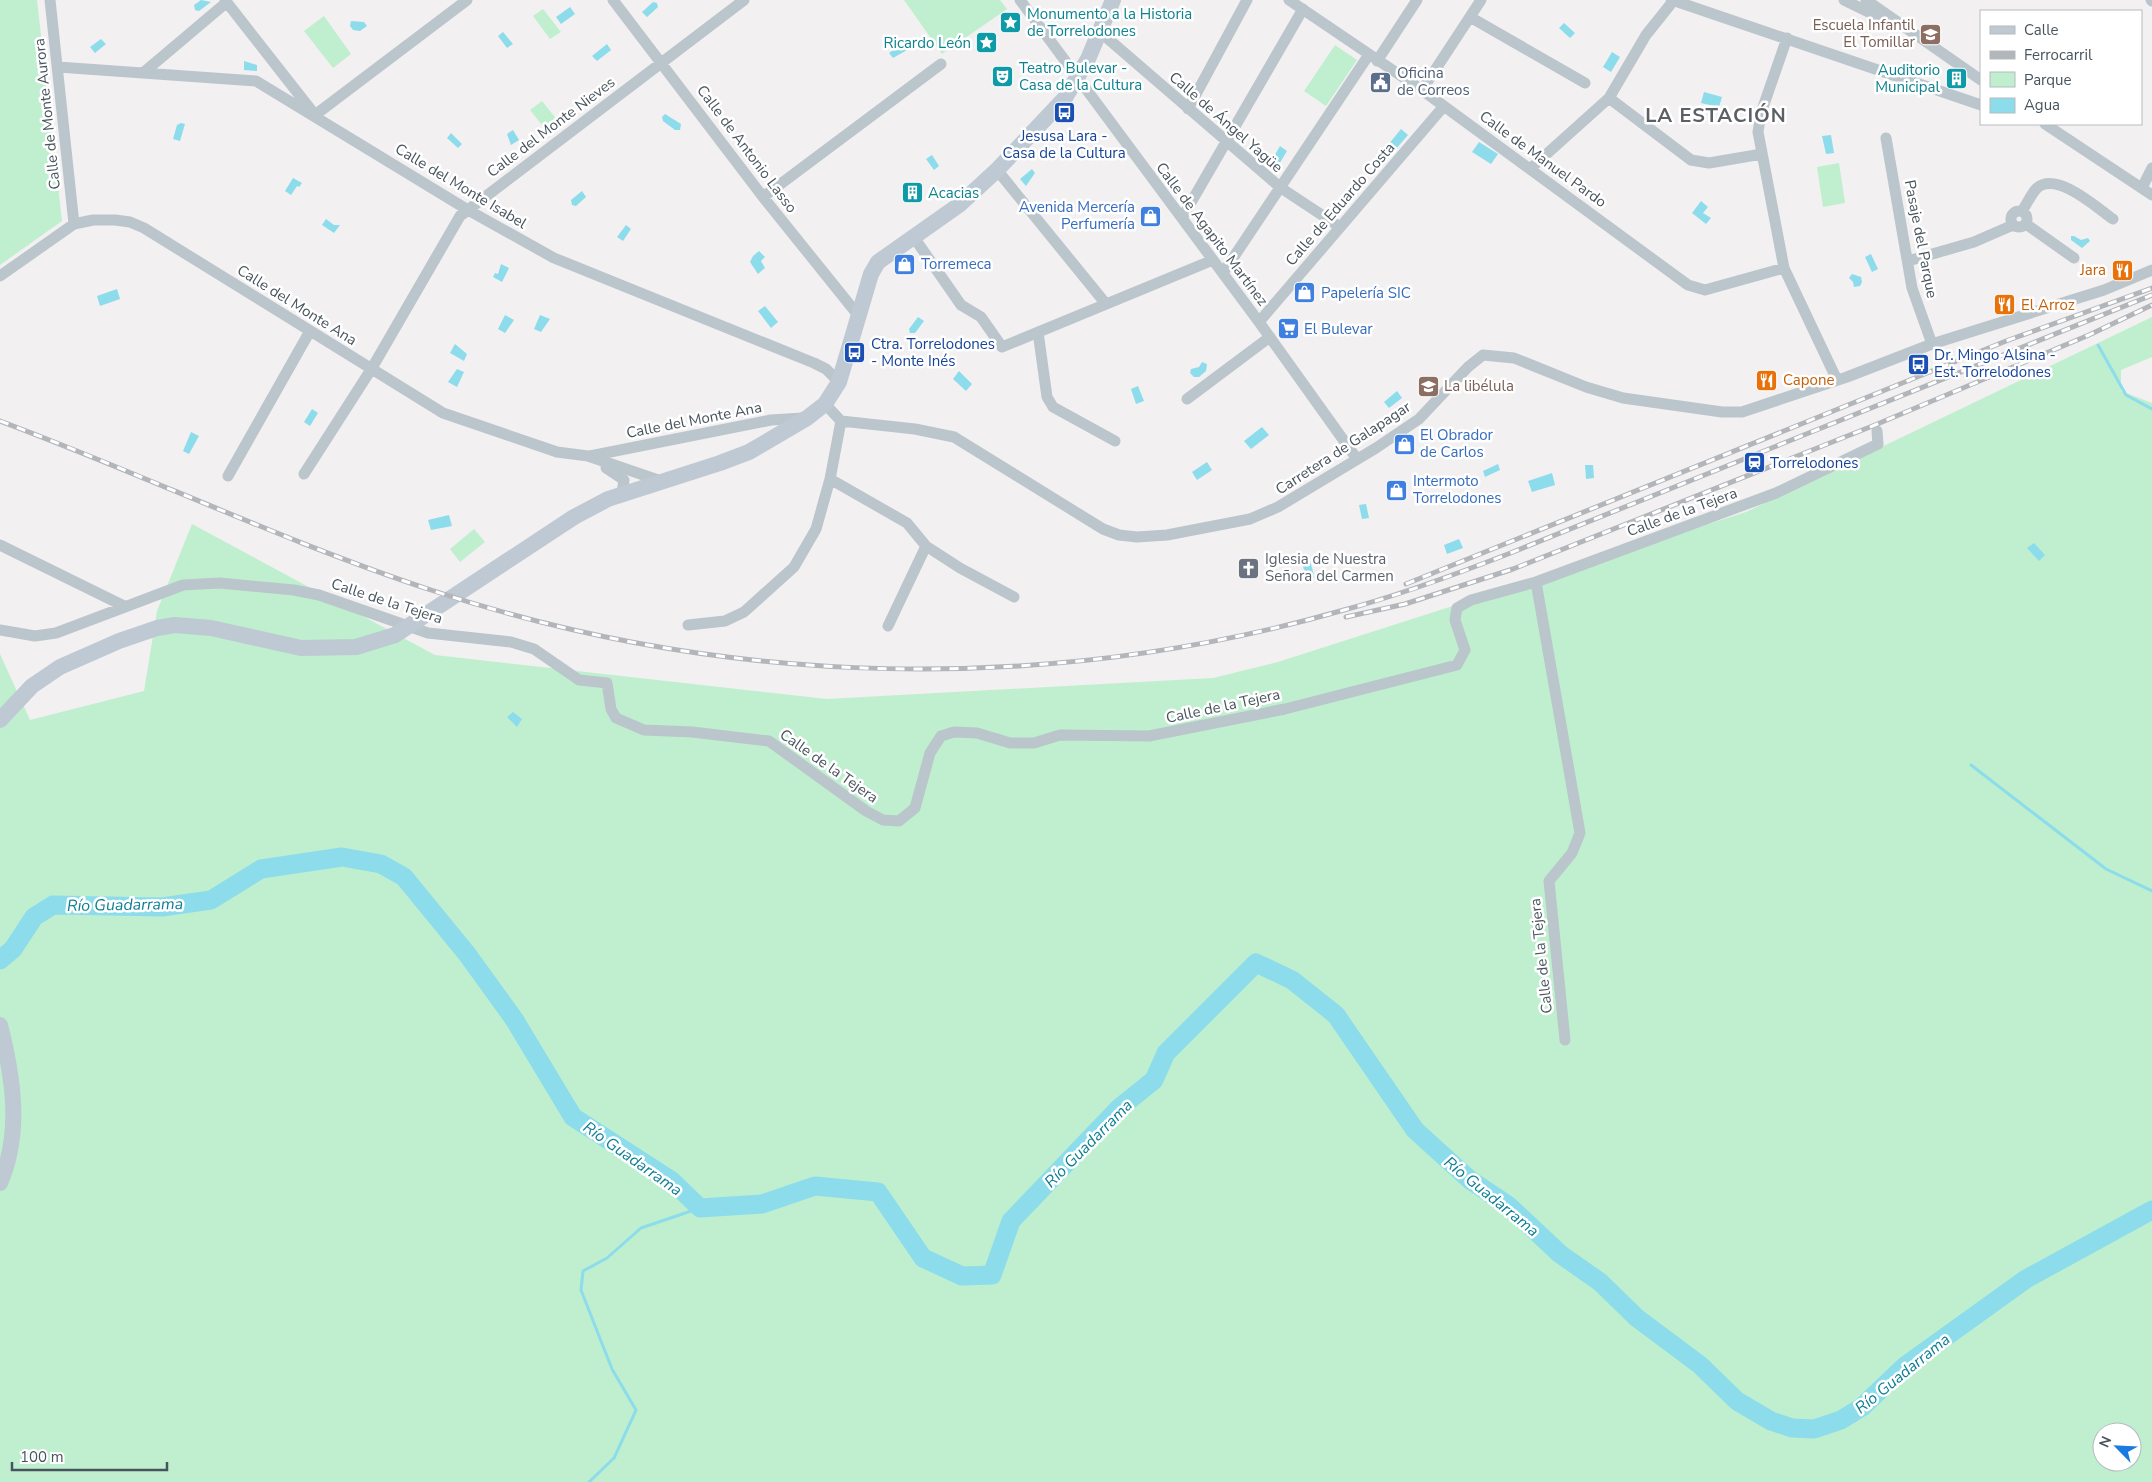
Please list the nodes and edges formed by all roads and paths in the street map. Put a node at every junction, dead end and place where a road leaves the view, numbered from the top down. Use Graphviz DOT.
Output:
graph roads {
  1 [pos="50,0"];
  2 [pos="467,0"];
  3 [pos="613,0"];
  4 [pos="744,0"];
  5 [pos="1020,0"];
  6 [pos="1113,0"];
  7 [pos="1247,0"];
  8 [pos="1417,0"];
  9 [pos="1480,0"];
  10 [pos="1672,0"];
  11 [pos="1844,0"];
  12 [pos="1866,0"];
  13 [pos="226,1"];
  14 [pos="1297,4"];
  15 [pos="1470,18"];
  16 [pos="1099,31"];
  17 [pos="1909,31"];
  18 [pos="1787,38"];
  19 [pos="1372,58"];
  20 [pos="662,63"];
  21 [pos="940,64"];
  22 [pos="58,67"];
  23 [pos="143,73"];
  24 [pos="1078,75"];
  25 [pos="1980,79"];
  26 [pos="1585,83"];
  27 [pos="1422,90"];
  28 [pos="1609,98"];
  29 [pos="1978,103"];
  30 [pos="1444,106"];
  31 [pos="1188,109"];
  32 [pos="315,115"];
  33 [pos="2047,125"];
  34 [pos="1886,138"];
  35 [pos="1226,142"];
  36 [pos="1762,154"];
  37 [pos="1531,168"];
  38 [pos="2152,168"];
  39 [pos="997,170"];
  40 [pos="1281,188"];
  41 [pos="2142,188"];
  42 [pos="2152,195"];
  43 [pos="763,197"];
  44 [pos="468,210"];
  45 [pos="2022,211"];
  46 [pos="1182,218"];
  47 [pos="2112,219"];
  48 [pos="74,224"];
  49 [pos="2026,224"];
  50 [pos="2013,225"];
  51 [pos="1340,227"];
  52 [pos="913,236"];
  53 [pos="2074,258"];
  54 [pos="1213,260"];
  55 [pos="1908,261"];
  56 [pos="1784,268"];
  57 [pos="2152,270"];
  58 [pos="1223,274"];
  59 [pos="0,276"];
  60 [pos="1106,304"];
  61 [pos="858,316"];
  62 [pos="1259,322"];
  63 [pos="310,331"];
  64 [pos="1038,332"];
  65 [pos="1270,337"];
  66 [pos="1932,344"];
  67 [pos="372,368"];
  68 [pos="1837,380"];
  69 [pos="839,382"];
  70 [pos="1187,399"];
  71 [pos="825,404"];
  72 [pos="807,418"];
  73 [pos="841,421"];
  74 [pos="1877,431"];
  75 [pos="1115,441"];
  76 [pos="588,456"];
  77 [pos="1357,459"];
  78 [pos="304,474"];
  79 [pos="228,476"];
  80 [pos="830,479"];
  81 [pos="661,481"];
  82 [pos="622,493"];
  83 [pos="0,545"];
  84 [pos="926,546"];
  85 [pos="1536,582"];
  86 [pos="1014,597"];
  87 [pos="124,606"];
  88 [pos="688,625"];
  89 [pos="888,626"];
  90 [pos="0,630"];
  91 [pos="0,720"];
  92 [pos="1,1030"];
  93 [pos="1565,1040"];
  94 [pos="0,1183"];
  1 -- 22 [label="street, Calle de Monte Aurora"];
  2 -- 32 [label="street"];
  3 -- 20 [label="street, Calle de Antonio Lasso"];
  4 -- 20 [label="street, Calle del Monte Nieves"];
  5 -- 24 [label="street, Calle de Agapito Martínez"];
  6 -- 16 [label="main road"];
  7 -- 31 [label="street"];
  8 -- 19 [label="street"];
  9 -- 15 [label="street"];
  10 -- 18 [label="street"];
  10 -- 28 [label="street"];
  11 -- 17 [label="street"];
  12 -- 17 [label="street"];
  13 -- 23 [label="street"];
  13 -- 32 [label="street"];
  14 -- 19 [label="street, Calle de Manuel Pardo"];
  14 -- 35 [label="street"];
  15 -- 26 [label="street"];
  15 -- 27 [label="street"];
  16 -- 24 [label="main road"];
  16 -- 31 [label="street, Calle de Ángel Yagüe"];
  17 -- 25 [label="street"];
  18 -- 29 [label="street"];
  18 -- 36 [label="street"];
  19 -- 27 [label="street, Calle de Manuel Pardo"];
  19 -- 40 [label="street"];
  20 -- 43 [label="street, Calle de Antonio Lasso"];
  20 -- 44 [label="street, Calle del Monte Nieves"];
  21 -- 43 [label="street"];
  22 -- 23 [label="street, Calle del Monte Isabel"];
  22 -- 48 [label="street, Calle de Monte Aurora"];
  23 -- 32 [label="street, Calle del Monte Isabel"];
  24 -- 39 [label="main road"];
  24 -- 46 [label="street, Calle de Agapito Martínez"];
  27 -- 30 [label="street, Calle de Manuel Pardo"];
  28 -- 36 [label="street"];
  28 -- 37 [label="street"];
  30 -- 37 [label="street, Calle de Manuel Pardo"];
  30 -- 51 [label="street, Calle de Eduardo Costa"];
  31 -- 35 [label="street, Calle de Ángel Yagüe"];
  32 -- 44 [label="street, Calle del Monte Isabel"];
  33 -- 41 [label="street"];
  34 -- 55 [label="street, Pasaje del Parque"];
  35 -- 40 [label="street, Calle de Ángel Yagüe"];
  35 -- 46 [label="street"];
  36 -- 56 [label="street"];
  37 -- 56 [label="street, Calle de Manuel Pardo"];
  38 -- 41 [label="street"];
  39 -- 52 [label="main road"];
  39 -- 60 [label="street"];
  40 -- 51 [label="street, Calle de Ángel Yagüe"];
  40 -- 58 [label="street"];
  41 -- 42 [label="street"];
  43 -- 61 [label="street, Calle de Antonio Lasso"];
  44 -- 67 [label="street, Calle del Monte Nieves"];
  44 -- 69 [label="street, Calle del Monte Isabel"];
  45 -- 47 [label="street"];
  45 -- 49 [label="street"];
  45 -- 50 [label="street"];
  46 -- 54 [label="street, Calle de Agapito Martínez"];
  48 -- 59 [label="street, Calle del Monte Ana"];
  48 -- 63 [label="street, Calle del Monte Ana"];
  49 -- 50 [label="street"];
  49 -- 53 [label="street"];
  50 -- 55 [label="street"];
  51 -- 62 [label="street, Calle de Eduardo Costa"];
  52 -- 61 [label="main road"];
  52 -- 64 [label="street"];
  54 -- 58 [label="street, Calle de Agapito Martínez"];
  54 -- 60 [label="street"];
  55 -- 66 [label="street, Pasaje del Parque"];
  56 -- 68 [label="street"];
  57 -- 66 [label="street"];
  58 -- 62 [label="street, Calle de Agapito Martínez"];
  60 -- 64 [label="street"];
  61 -- 69 [label="main road"];
  62 -- 65 [label="street, Calle de Agapito Martínez"];
  63 -- 67 [label="street, Calle del Monte Ana"];
  63 -- 79 [label="street"];
  64 -- 75 [label="street"];
  65 -- 70 [label="street"];
  65 -- 77 [label="street, Calle de Agapito Martínez"];
  66 -- 68 [label="street"];
  67 -- 76 [label="street, Calle del Monte Ana"];
  67 -- 78 [label="street, Calle del Monte Nieves"];
  68 -- 77 [label="street, Carretera de Galapagar"];
  69 -- 71 [label="main road"];
  71 -- 72 [label="main road"];
  71 -- 73 [label="street"];
  72 -- 76 [label="street, Calle del Monte Ana"];
  72 -- 81 [label="main road"];
  73 -- 77 [label="street, Carretera de Galapagar"];
  73 -- 80 [label="street"];
  74 -- 85 [label="street, Calle de la Tejera"];
  76 -- 81 [label="street, Calle del Monte Ana"];
  76 -- 82 [label="street, Calle del Monte Ana"];
  80 -- 84 [label="street"];
  80 -- 88 [label="street"];
  81 -- 82 [label="main road"];
  82 -- 91 [label="main road"];
  83 -- 87 [label="street"];
  84 -- 86 [label="street"];
  84 -- 89 [label="street"];
  85 -- 87 [label="street, Calle de la Tejera"];
  85 -- 93 [label="street, Calle de la Tejera"];
  87 -- 90 [label="street, Calle de la Tejera"];
  92 -- 94 [label="main road"];
}
